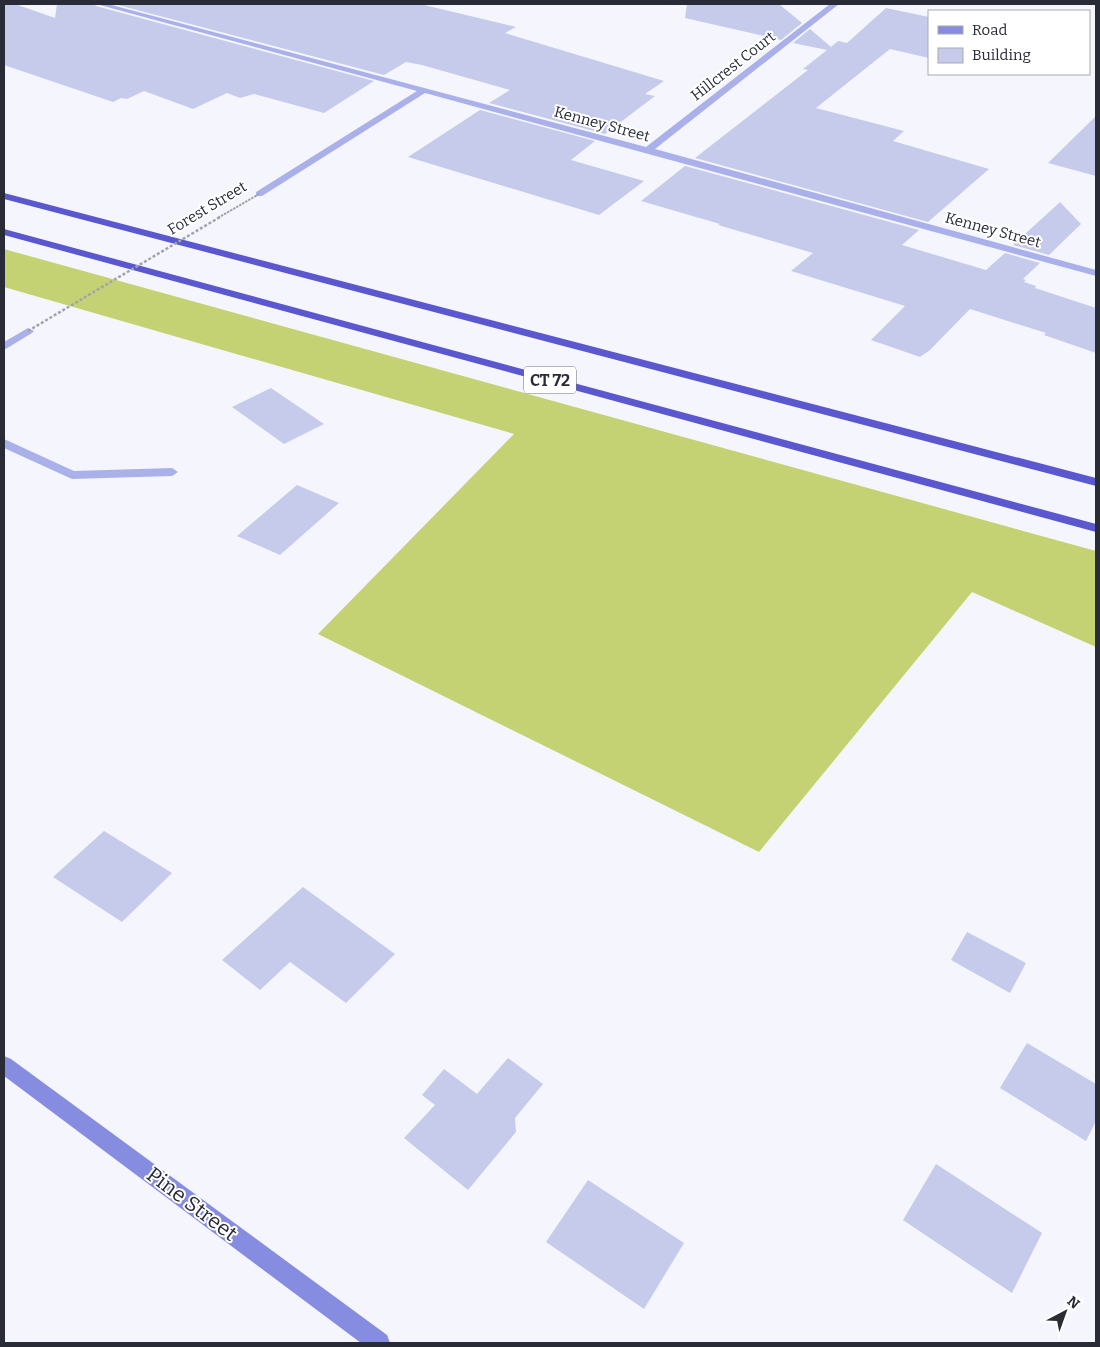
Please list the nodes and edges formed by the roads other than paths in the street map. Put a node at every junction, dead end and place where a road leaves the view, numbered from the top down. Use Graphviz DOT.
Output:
graph roads {
  1 [pos="100,4"];
  2 [pos="835,4"];
  3 [pos="423,91"];
  4 [pos="648,150"];
  5 [pos="259,194"];
  6 [pos="4,196"];
  7 [pos="4,232"];
  8 [pos="1096,273"];
  9 [pos="28,331"];
  10 [pos="4,347"];
  11 [pos="4,443"];
  12 [pos="172,472"];
  13 [pos="1096,482"];
  14 [pos="1096,528"];
  15 [pos="4,1065"];
  16 [pos="380,1343"];
  1 -- 3 [label="street, Kenney Street"];
  2 -- 4 [label="street, Hillcrest Court"];
  3 -- 4 [label="street, Kenney Street"];
  3 -- 5 [label="street, Forest Street"];
  4 -- 8 [label="street, Kenney Street"];
  6 -- 13 [label="highway, CT 72"];
  7 -- 14 [label="highway, CT 72"];
  9 -- 10 [label="street"];
  11 -- 12 [label="street"];
  15 -- 16 [label="main road, Pine Street"];
}
